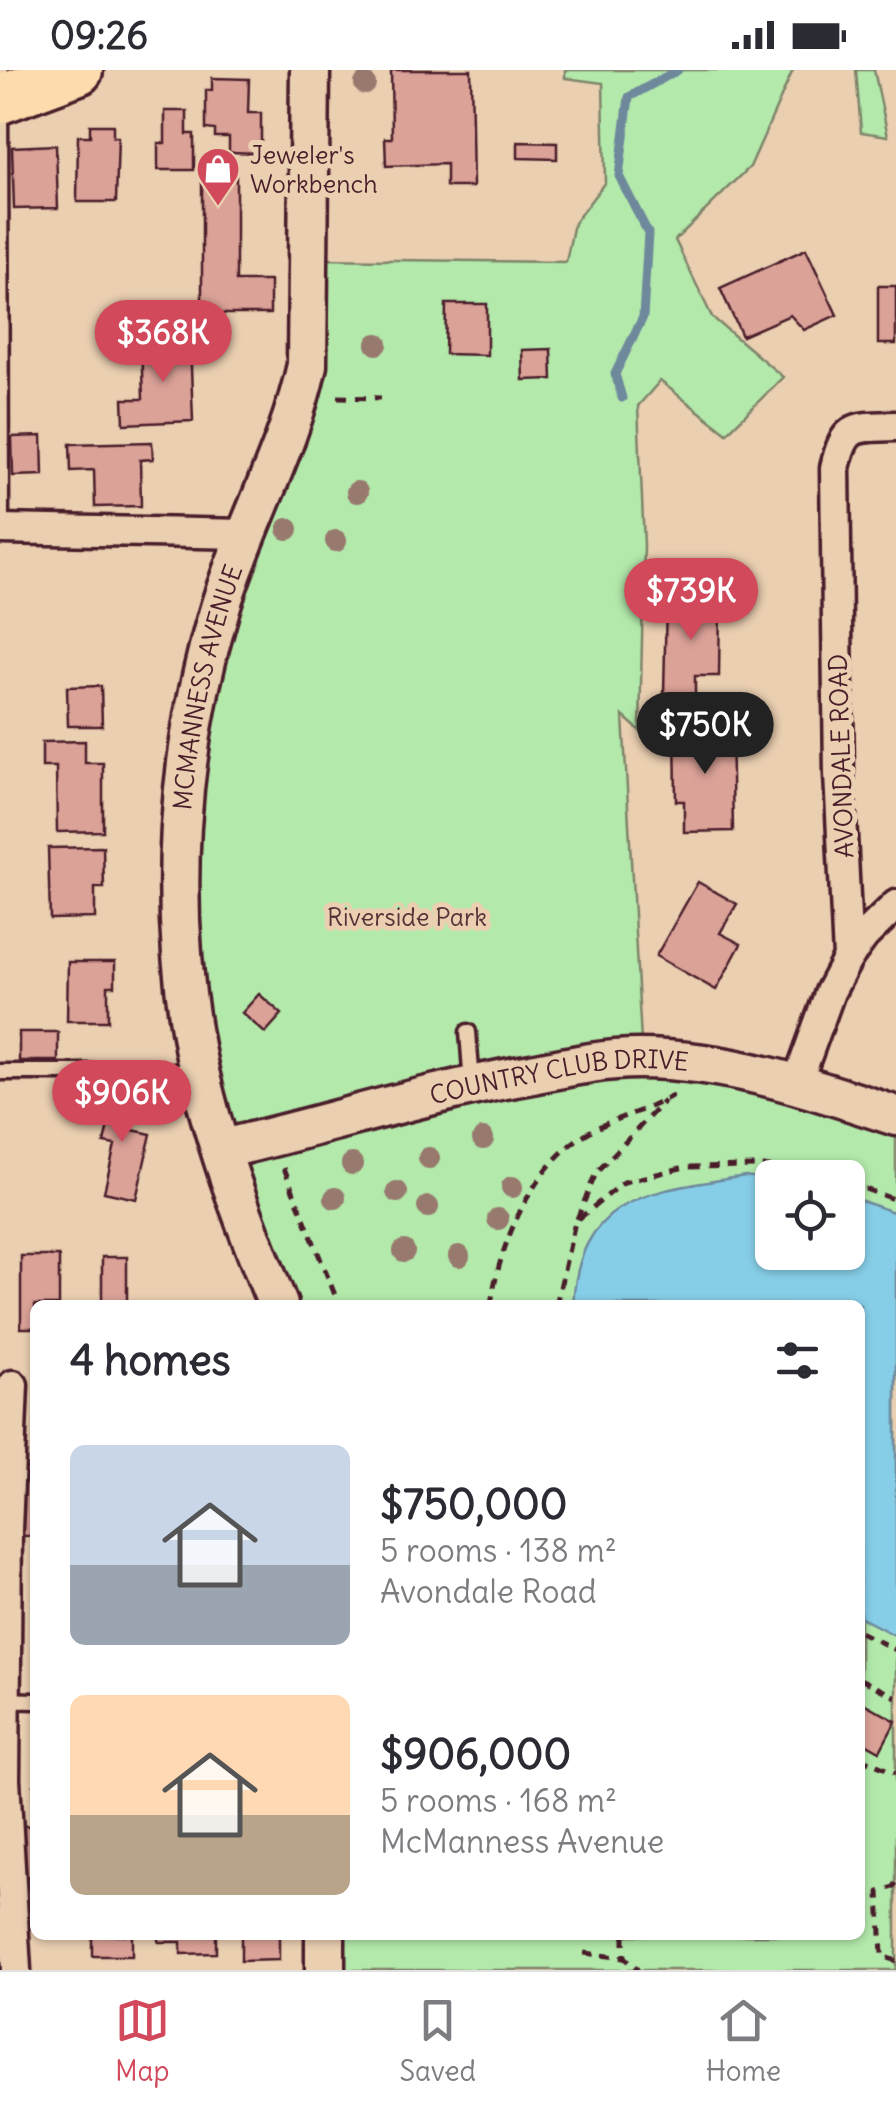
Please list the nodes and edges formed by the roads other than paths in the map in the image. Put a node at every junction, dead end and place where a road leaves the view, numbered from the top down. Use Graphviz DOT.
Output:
graph roads {
  1 [pos="78,70"];
  2 [pos="310,70"];
  3 [pos="1,89"];
  4 [pos="896,426"];
  5 [pos="0,529"];
  6 [pos="246,534"];
  7 [pos="896,905"];
  8 [pos="848,958"];
  9 [pos="468,1032"];
  10 [pos="0,1072"];
  11 [pos="200,1072"];
  12 [pos="472,1084"];
  13 [pos="797,1084"];
  14 [pos="896,1116"];
  15 [pos="222,1149"];
  16 [pos="276,1300"];
  17 [pos="16,1385"];
  18 [pos="14,1700"];
  19 [pos="325,1940"];
  20 [pos="16,1970"];
  21 [pos="325,1970"];
  1 -- 3 [label="highway"];
  2 -- 6 [label="main road, MCMANNESS AVENUE"];
  3 -- 5 [label="lane"];
  4 -- 8 [label="street, AVONDALE ROAD"];
  5 -- 6 [label="street"];
  6 -- 11 [label="main road, MCMANNESS AVENUE"];
  7 -- 8 [label="street"];
  8 -- 13 [label="street, AVONDALE ROAD"];
  9 -- 12 [label="lane"];
  10 -- 11 [label="lane"];
  11 -- 15 [label="main road, MCMANNESS AVENUE"];
  12 -- 13 [label="main road, COUNTRY CLUB DRIVE"];
  12 -- 15 [label="main road, COUNTRY CLUB DRIVE"];
  13 -- 14 [label="main road, COUNTRY CLUB DRIVE"];
  15 -- 16 [label="main road, MCMANNESS AVENUE"];
  17 -- 18 [label="street"];
  18 -- 20 [label="street"];
  19 -- 21 [label="main road"];
}
